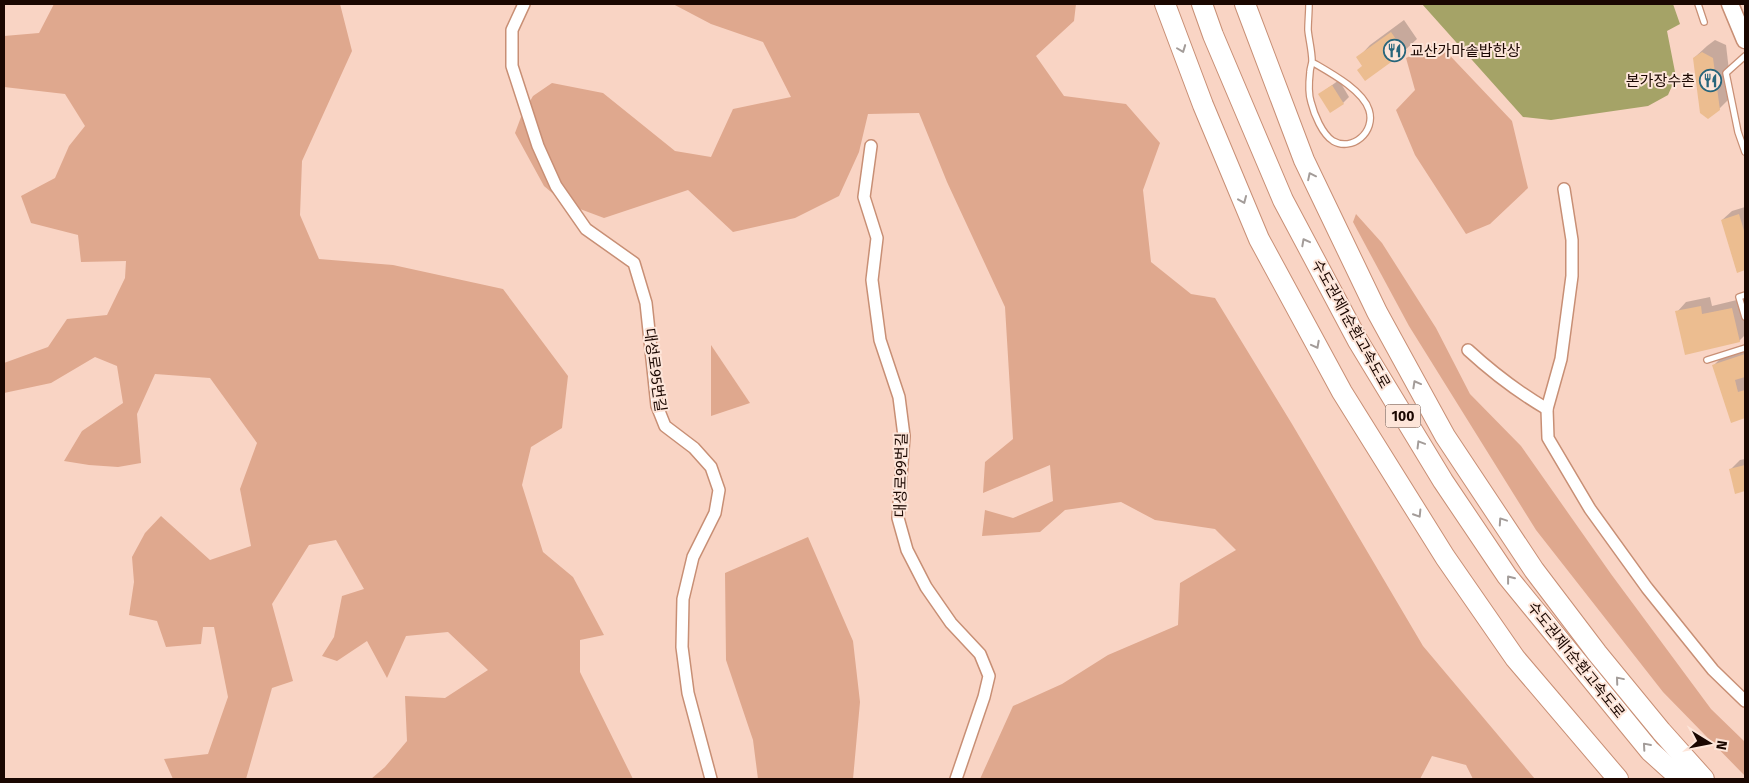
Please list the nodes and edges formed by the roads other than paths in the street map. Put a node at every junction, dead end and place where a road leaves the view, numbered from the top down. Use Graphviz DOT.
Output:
graph roads {
  1 [pos="524,4"];
  2 [pos="1165,4"];
  3 [pos="1202,4"];
  4 [pos="1245,4"];
  5 [pos="1309,4"];
  6 [pos="1698,4"];
  7 [pos="1730,4"];
  8 [pos="1704,22"];
  9 [pos="1745,40"];
  10 [pos="1745,56"];
  11 [pos="1312,62"];
  12 [pos="870,146"];
  13 [pos="1745,152"];
  14 [pos="1564,189"];
  15 [pos="1745,295"];
  16 [pos="1745,317"];
  17 [pos="1745,348"];
  18 [pos="1468,350"];
  19 [pos="1707,360"];
  20 [pos="1547,409"];
  21 [pos="1745,701"];
  22 [pos="711,779"];
  23 [pos="956,779"];
  24 [pos="1618,779"];
  25 [pos="1682,779"];
  26 [pos="1704,779"];
  1 -- 22 [label="street, 대성로95번길"];
  2 -- 24 [label="highway, 100, one-way"];
  25 -- 3 [label="highway, 수도권제1순환고속도로 / 100, one-way"];
  26 -- 4 [label="highway, 수도권제1순환고속도로 / 100, one-way"];
  5 -- 11 [label="lane"];
  6 -- 8 [label="lane"];
  7 -- 9 [label="street"];
  10 -- 13 [label="lane"];
  11 -- 11 [label="lane"];
  12 -- 23 [label="street, 대성로99번길"];
  14 -- 20 [label="street"];
  15 -- 16 [label="lane"];
  17 -- 19 [label="lane"];
  18 -- 20 [label="street"];
  20 -- 21 [label="street"];
}
